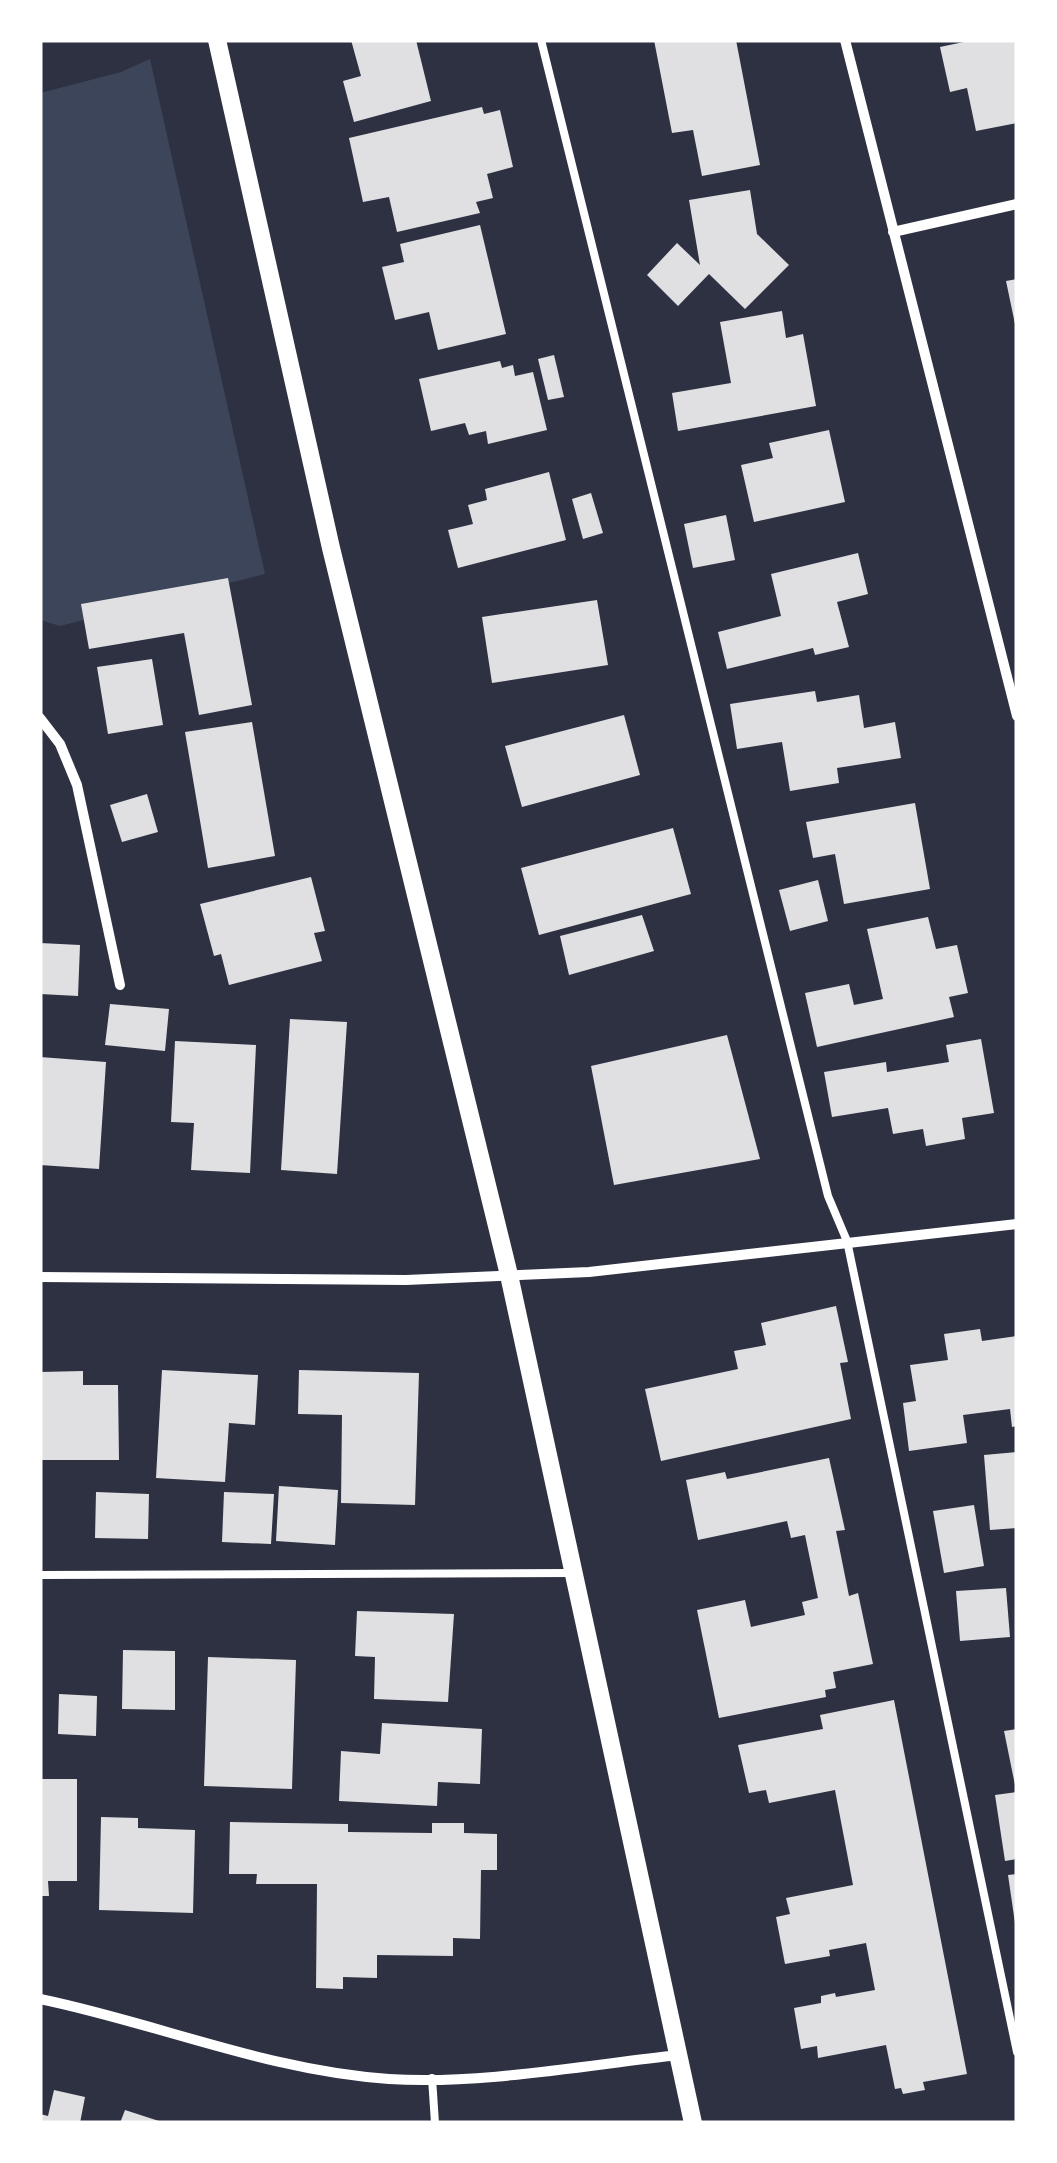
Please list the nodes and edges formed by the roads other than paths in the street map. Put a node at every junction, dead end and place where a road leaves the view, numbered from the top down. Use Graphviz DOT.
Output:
graph roads {
  1 [pos="217,40"];
  2 [pos="541,40"];
  3 [pos="845,40"];
  4 [pos="1017,204"];
  5 [pos="893,232"];
  6 [pos="1017,716"];
  7 [pos="40,718"];
  8 [pos="120,986"];
  9 [pos="1017,1224"];
  10 [pos="847,1242"];
  11 [pos="509,1275"];
  12 [pos="40,1277"];
  13 [pos="572,1573"];
  14 [pos="40,1575"];
  15 [pos="40,1999"];
  16 [pos="1017,2052"];
  17 [pos="678,2055"];
  18 [pos="432,2078"];
  19 [pos="435,2123"];
  20 [pos="693,2123"];
  1 -- 11 [label="street"];
  2 -- 10 [label="lane"];
  3 -- 5 [label="street"];
  4 -- 5 [label="street"];
  5 -- 6 [label="street"];
  7 -- 8 [label="street"];
  9 -- 10 [label="street"];
  10 -- 11 [label="street"];
  10 -- 16 [label="lane"];
  11 -- 12 [label="street"];
  11 -- 13 [label="street"];
  13 -- 14 [label="lane"];
  13 -- 17 [label="street"];
  15 -- 18 [label="street"];
  17 -- 18 [label="street"];
  17 -- 20 [label="street"];
  18 -- 19 [label="lane"];
}
